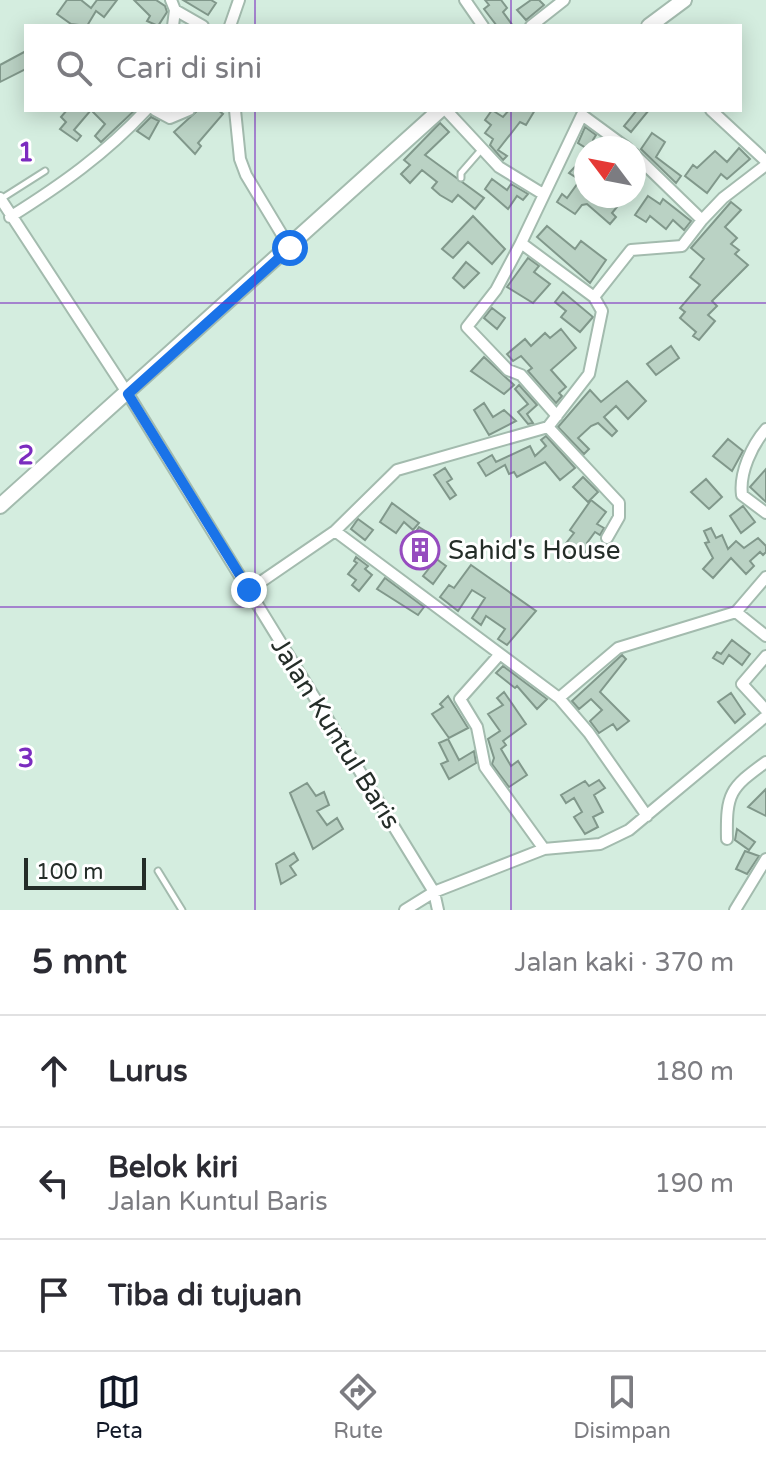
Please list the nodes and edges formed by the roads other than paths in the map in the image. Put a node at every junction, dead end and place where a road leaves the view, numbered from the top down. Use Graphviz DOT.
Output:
graph roads {
  1 [pos="239,0"];
  2 [pos="465,0"];
  3 [pos="564,0"];
  4 [pos="684,0"];
  5 [pos="173,5"];
  6 [pos="200,24"];
  7 [pos="231,24"];
  8 [pos="482,24"];
  9 [pos="534,24"];
  10 [pos="652,24"];
  11 [pos="144,112"];
  12 [pos="159,112"];
  13 [pos="184,112"];
  14 [pos="235,112"];
  15 [pos="441,112"];
  16 [pos="445,112"];
  17 [pos="713,112"];
  18 [pos="584,113"];
  19 [pos="612,136"];
  20 [pos="481,150"];
  21 [pos="766,163"];
  22 [pos="646,166"];
  23 [pos="45,171"];
  24 [pos="461,178"];
  25 [pos="543,194"];
  26 [pos="0,199"];
  27 [pos="10,217"];
  28 [pos="702,220"];
  29 [pos="521,243"];
  30 [pos="290,248"];
  31 [pos="594,297"];
  32 [pos="128,394"];
  33 [pos="557,416"];
  34 [pos="548,427"];
  35 [pos="766,429"];
  36 [pos="0,506"];
  37 [pos="766,513"];
  38 [pos="335,531"];
  39 [pos="607,538"];
  40 [pos="766,577"];
  41 [pos="249,590"];
  42 [pos="736,612"];
  43 [pos="766,636"];
  44 [pos="500,654"];
  45 [pos="766,656"];
  46 [pos="559,698"];
  47 [pos="766,710"];
  48 [pos="766,716"];
  49 [pos="766,762"];
  50 [pos="647,816"];
  51 [pos="727,839"];
  52 [pos="544,849"];
  53 [pos="766,859"];
  54 [pos="158,871"];
  55 [pos="434,892"];
  56 [pos="182,910"];
  57 [pos="405,910"];
  58 [pos="438,910"];
  59 [pos="735,910"];
  1 -- 7 [label="street"];
  2 -- 8 [label="street"];
  3 -- 9 [label="street"];
  4 -- 10 [label="street"];
  5 -- 6 [label="street"];
  11 -- 27 [label="street"];
  12 -- 13 [label="street"];
  14 -- 30 [label="street"];
  15 -- 30 [label="street"];
  16 -- 20 [label="street"];
  17 -- 21 [label="street"];
  18 -- 19 [label="street"];
  18 -- 25 [label="street"];
  20 -- 24 [label="lane"];
  20 -- 25 [label="street"];
  21 -- 28 [label="street"];
  22 -- 28 [label="street"];
  23 -- 26 [label="lane"];
  25 -- 29 [label="street"];
  26 -- 27 [label="street, Jalan Kuntul Baris"];
  27 -- 32 [label="street, Jalan Kuntul Baris"];
  28 -- 31 [label="street"];
  29 -- 31 [label="street"];
  29 -- 33 [label="street"];
  30 -- 32 [label="street"];
  31 -- 33 [label="street"];
  32 -- 36 [label="street"];
  32 -- 41 [label="street, Jalan Kuntul Baris"];
  33 -- 34 [label="street"];
  34 -- 38 [label="street"];
  34 -- 39 [label="street"];
  35 -- 37 [label="street"];
  38 -- 41 [label="street"];
  38 -- 44 [label="street"];
  40 -- 42 [label="street"];
  41 -- 55 [label="street, Jalan Kuntul Baris"];
  42 -- 43 [label="street"];
  42 -- 46 [label="street"];
  44 -- 46 [label="street"];
  44 -- 52 [label="street"];
  45 -- 47 [label="street"];
  46 -- 50 [label="street"];
  48 -- 50 [label="street"];
  49 -- 51 [label="street"];
  50 -- 52 [label="street"];
  52 -- 55 [label="street"];
  53 -- 59 [label="street"];
  54 -- 56 [label="lane"];
  55 -- 57 [label="street"];
  55 -- 58 [label="street, Jalan Kuntul Baris"];
}
